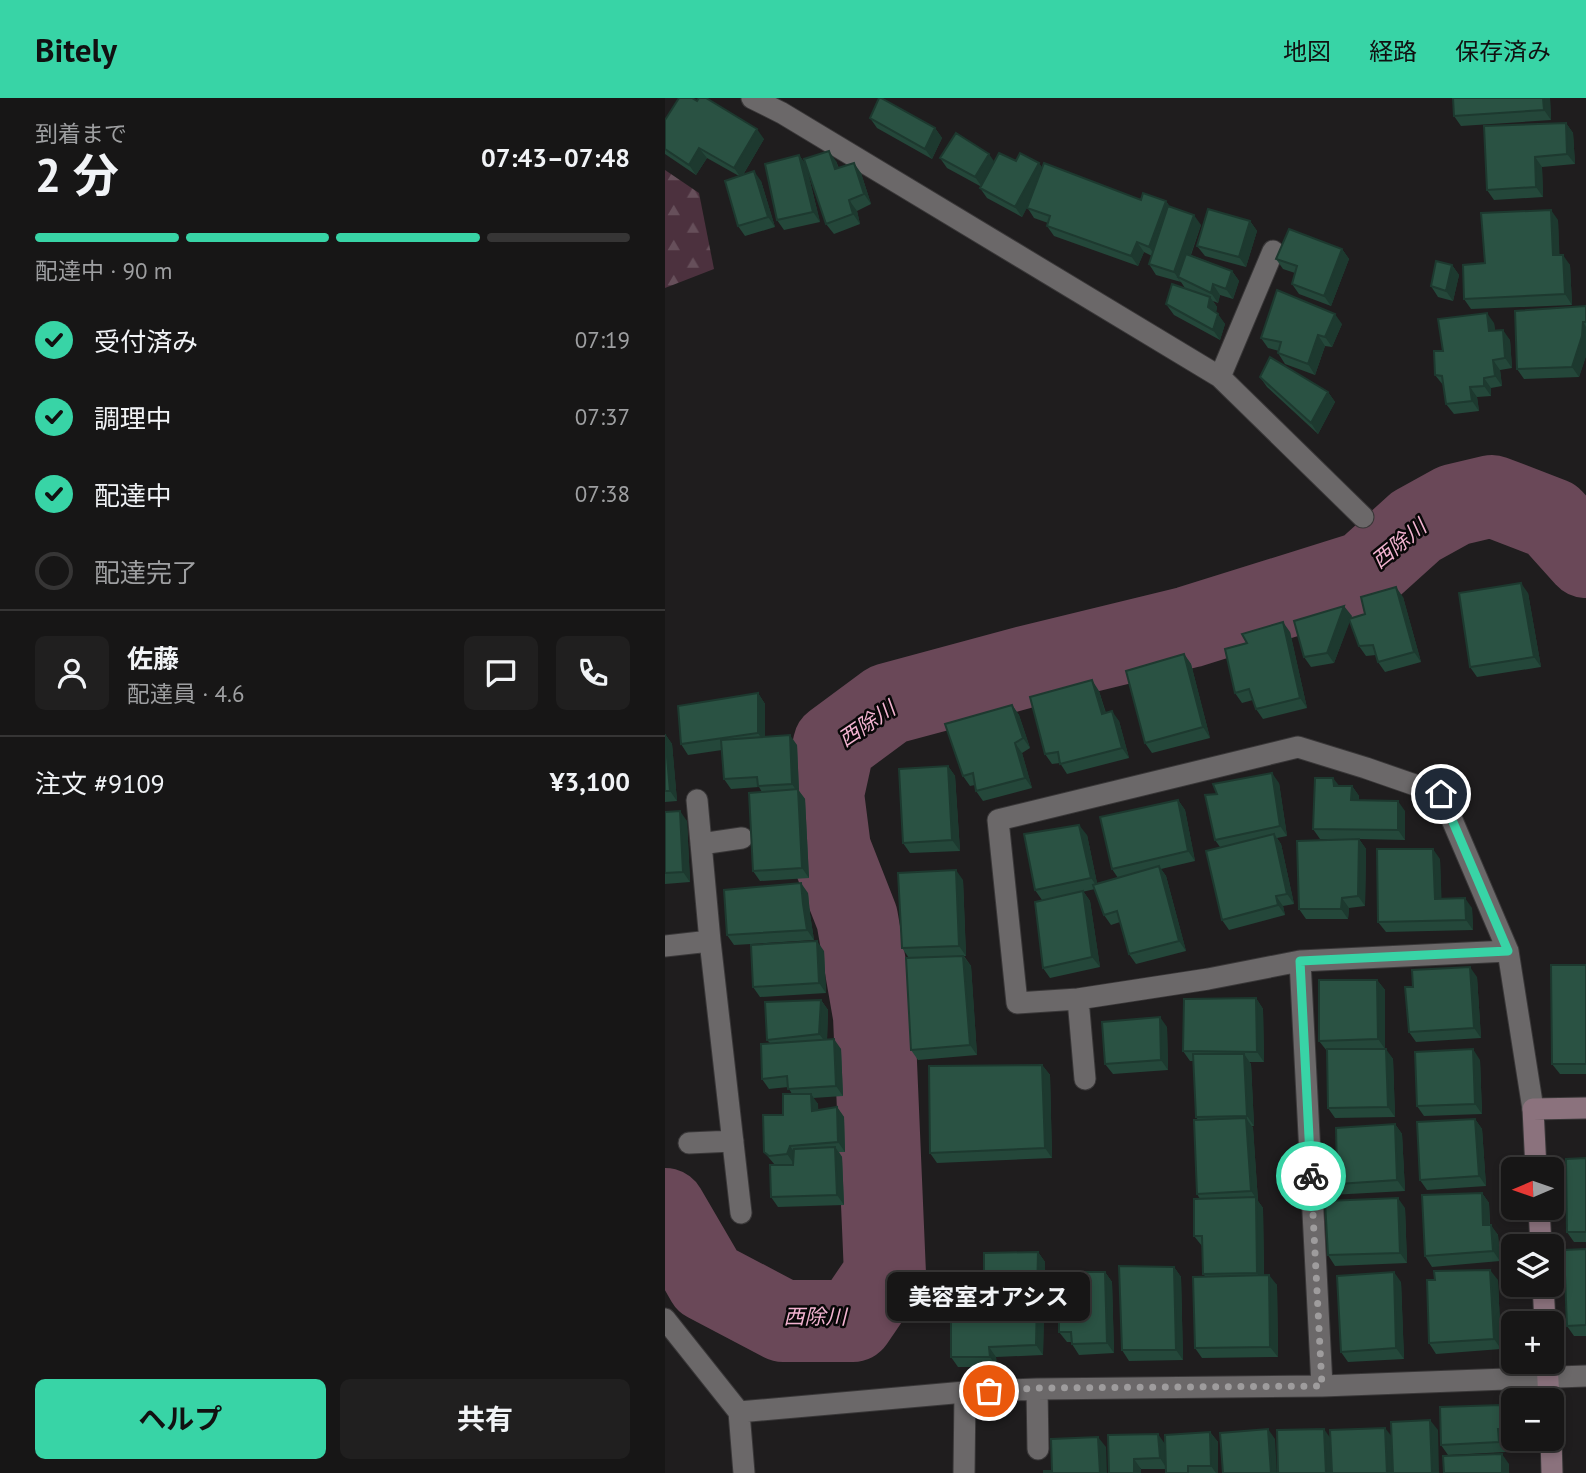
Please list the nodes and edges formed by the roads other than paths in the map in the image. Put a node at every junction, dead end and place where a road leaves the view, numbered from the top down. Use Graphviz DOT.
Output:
graph roads {
  1 [pos="752,98"];
  2 [pos="1273,251"];
  3 [pos="1220,377"];
  4 [pos="1363,517"];
  5 [pos="698,800"];
  6 [pos="742,838"];
  7 [pos="701,844"];
  8 [pos="710,941"];
  9 [pos="665,946"];
  10 [pos="1508,951"];
  11 [pos="1300,961"];
  12 [pos="1078,999"];
  13 [pos="1085,1079"];
  14 [pos="1533,1108"];
  15 [pos="1586,1108"];
  16 [pos="733,1141"];
  17 [pos="689,1143"];
  18 [pos="1535,1157"];
  19 [pos="741,1213"];
  20 [pos="665,1319"];
  21 [pos="1501,1372"];
  22 [pos="1564,1372"];
  23 [pos="1586,1376"];
  24 [pos="1322,1386"];
  25 [pos="1037,1388"];
  26 [pos="965,1392"];
  27 [pos="739,1412"];
  28 [pos="1038,1449"];
  29 [pos="1551,1451"];
  30 [pos="744,1473"];
  31 [pos="964,1473"];
  32 [pos="1552,1473"];
  1 -- 3 [label="street"];
  2 -- 3 [label="street"];
  3 -- 4 [label="street"];
  5 -- 7 [label="street"];
  6 -- 7 [label="street"];
  7 -- 8 [label="street"];
  8 -- 9 [label="street"];
  8 -- 16 [label="street"];
  10 -- 11 [label="street"];
  10 -- 12 [label="street"];
  10 -- 14 [label="street"];
  11 -- 12 [label="street"];
  11 -- 24 [label="street"];
  12 -- 13 [label="street"];
  14 -- 15 [label="street"];
  14 -- 18 [label="street"];
  16 -- 17 [label="street"];
  16 -- 19 [label="street"];
  20 -- 27 [label="street"];
  21 -- 24 [label="street"];
  22 -- 23 [label="street"];
  24 -- 25 [label="street"];
  25 -- 26 [label="street"];
  25 -- 28 [label="street"];
  26 -- 27 [label="street"];
  26 -- 31 [label="street"];
  27 -- 30 [label="street"];
  29 -- 32 [label="street"];
}
